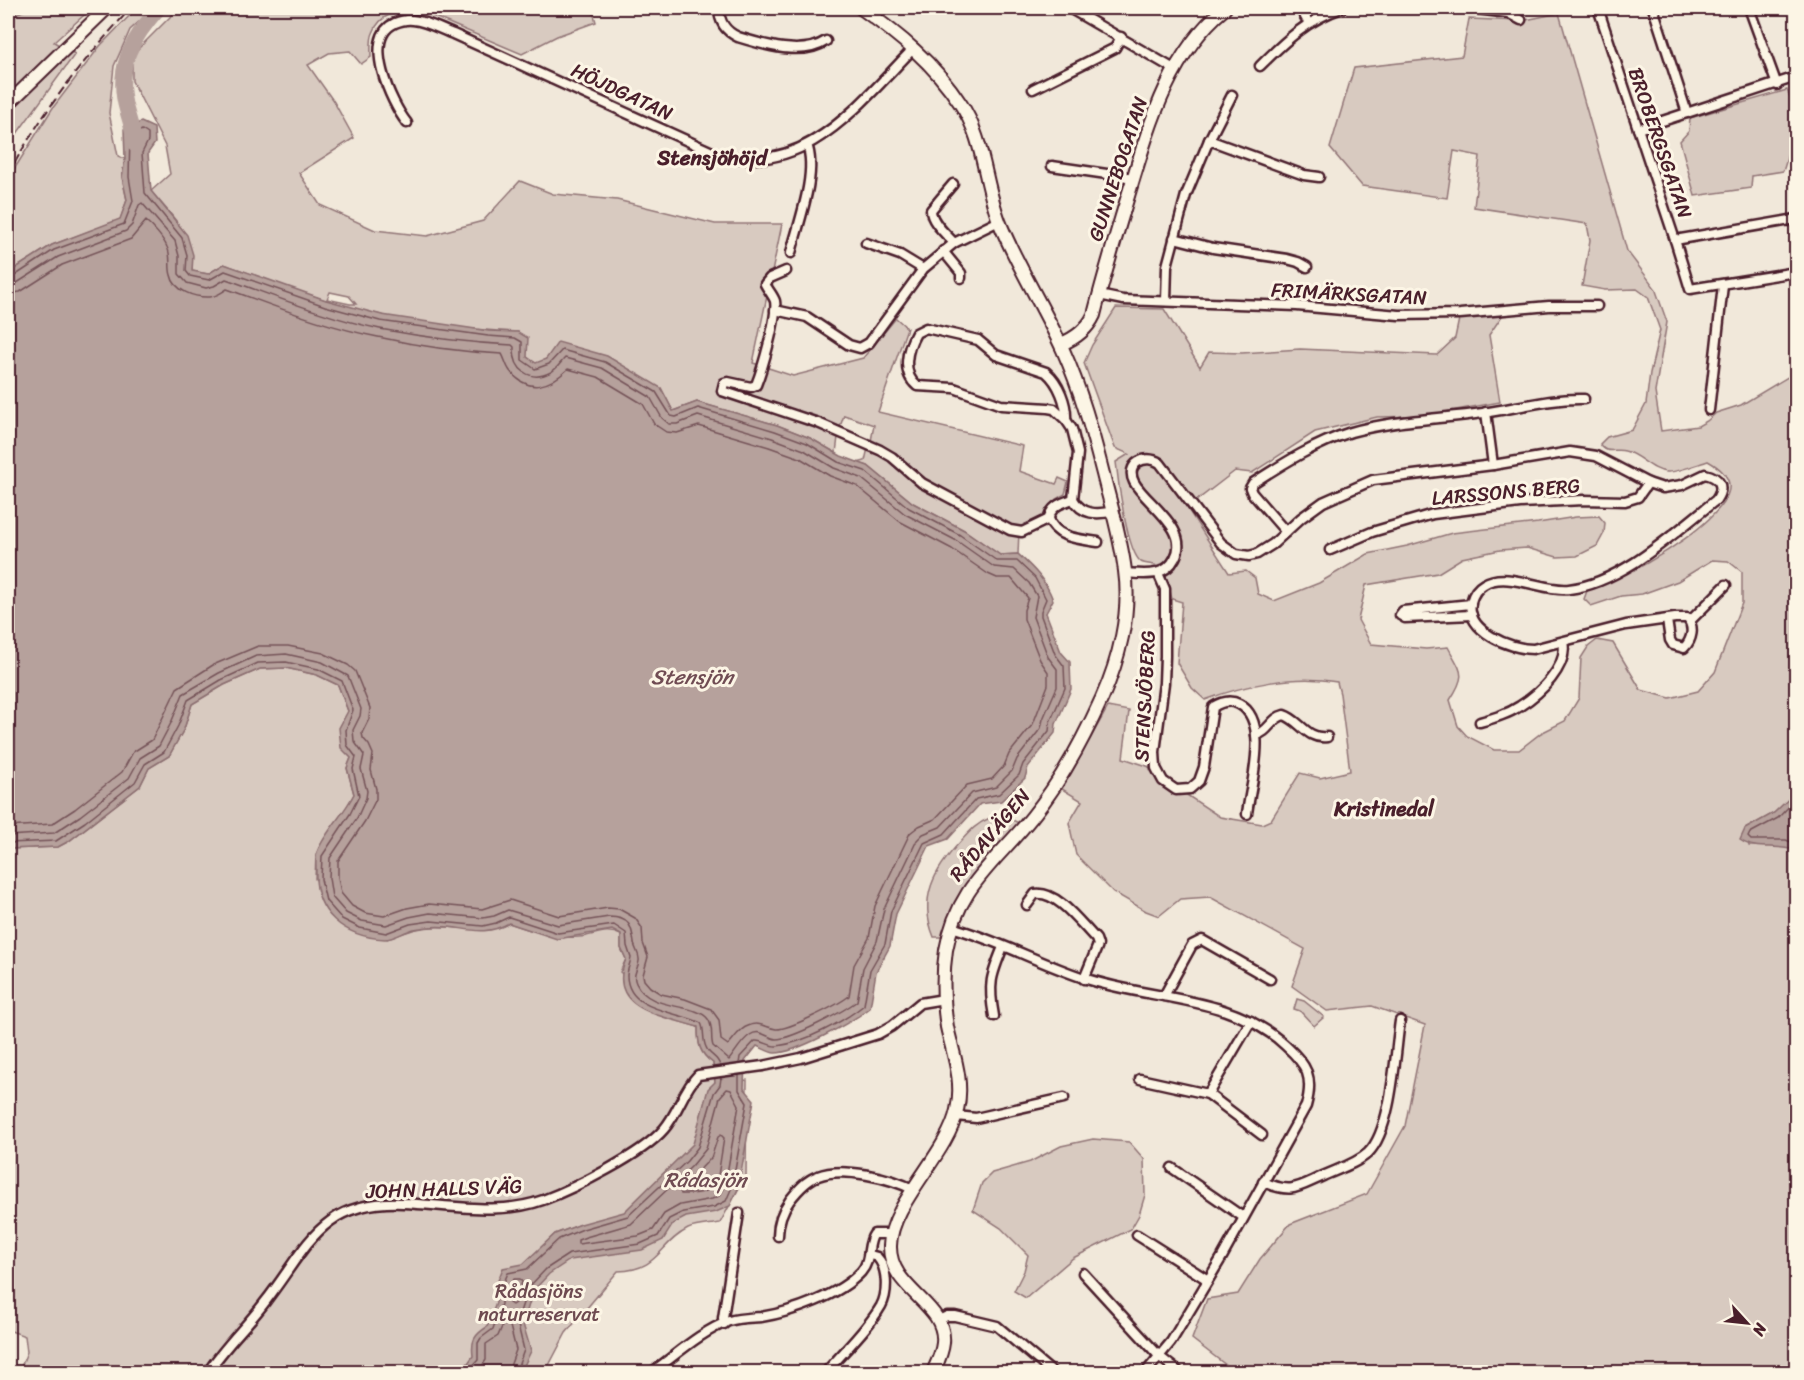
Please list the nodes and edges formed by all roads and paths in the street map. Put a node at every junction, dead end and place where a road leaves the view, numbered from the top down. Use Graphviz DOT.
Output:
graph roads {
  1 [pos="108,8"];
  2 [pos="719,8"];
  3 [pos="861,8"];
  4 [pos="1069,8"];
  5 [pos="1225,8"];
  6 [pos="1300,8"];
  7 [pos="1342,8"];
  8 [pos="1469,8"];
  9 [pos="1598,8"];
  10 [pos="1653,8"];
  11 [pos="1749,8"];
  12 [pos="1521,20"];
  13 [pos="1308,22"];
  14 [pos="1121,37"];
  15 [pos="826,41"];
  16 [pos="914,48"];
  17 [pos="1260,66"];
  18 [pos="1174,69"];
  19 [pos="1797,77"];
  20 [pos="1777,85"];
  21 [pos="1033,89"];
  22 [pos="1232,95"];
  23 [pos="8,104"];
  24 [pos="1687,113"];
  25 [pos="407,123"];
  26 [pos="1638,129"];
  27 [pos="1209,140"];
  28 [pos="807,146"];
  29 [pos="1052,166"];
  30 [pos="1319,177"];
  31 [pos="1134,178"];
  32 [pos="953,184"];
  33 [pos="1797,219"];
  34 [pos="999,221"];
  35 [pos="1174,238"];
  36 [pos="1675,240"];
  37 [pos="866,243"];
  38 [pos="954,243"];
  39 [pos="943,251"];
  40 [pos="791,253"];
  41 [pos="1307,267"];
  42 [pos="922,269"];
  43 [pos="786,271"];
  44 [pos="1797,272"];
  45 [pos="961,278"];
  46 [pos="1723,285"];
  47 [pos="1099,295"];
  48 [pos="1166,301"];
  49 [pos="1597,306"];
  50 [pos="775,310"];
  51 [pos="1061,344"];
  52 [pos="1584,399"];
  53 [pos="1709,410"];
  54 [pos="1486,412"];
  55 [pos="1066,420"];
  56 [pos="1493,465"];
  57 [pos="1648,483"];
  58 [pos="1073,499"];
  59 [pos="1114,511"];
  60 [pos="1049,519"];
  61 [pos="1286,532"];
  62 [pos="1098,542"];
  63 [pos="1330,550"];
  64 [pos="1126,573"];
  65 [pos="1158,573"];
  66 [pos="1726,585"];
  67 [pos="1471,604"];
  68 [pos="1472,615"];
  69 [pos="1667,620"];
  70 [pos="1690,621"];
  71 [pos="1563,642"];
  72 [pos="1480,722"];
  73 [pos="1256,735"];
  74 [pos="1327,737"];
  75 [pos="1247,814"];
  76 [pos="1027,904"];
  77 [pos="951,927"];
  78 [pos="1003,946"];
  79 [pos="1084,979"];
  80 [pos="1270,979"];
  81 [pos="1164,996"];
  82 [pos="944,999"];
  83 [pos="994,1016"];
  84 [pos="1400,1020"];
  85 [pos="1251,1021"];
  86 [pos="1140,1079"];
  87 [pos="1208,1094"];
  88 [pos="1064,1098"];
  89 [pos="956,1116"];
  90 [pos="1262,1135"];
  91 [pos="1172,1168"];
  92 [pos="1263,1182"];
  93 [pos="914,1190"];
  94 [pos="739,1213"];
  95 [pos="1243,1217"];
  96 [pos="891,1234"];
  97 [pos="1137,1235"];
  98 [pos="778,1236"];
  99 [pos="870,1255"];
  100 [pos="1083,1273"];
  101 [pos="1208,1280"];
  102 [pos="939,1320"];
  103 [pos="724,1323"];
  104 [pos="1160,1357"];
  105 [pos="208,1372"];
  106 [pos="652,1372"];
  107 [pos="826,1372"];
  108 [pos="933,1372"];
  109 [pos="1052,1372"];
  110 [pos="1146,1372"];
  111 [pos="1179,1372"];
  1 -- 23 [label="street"];
  2 -- 15 [label="street"];
  3 -- 16 [label="street, RÅDAVÄGEN"];
  4 -- 14 [label="street"];
  5 -- 18 [label="street, GUNNEBOGATAN"];
  6 -- 13 [label="street"];
  7 -- 13 [label="street"];
  8 -- 12 [label="street"];
  9 -- 26 [label="street, BROBERGSGATAN"];
  10 -- 24 [label="street"];
  11 -- 20 [label="street"];
  13 -- 17 [label="street"];
  14 -- 18 [label="street"];
  14 -- 21 [label="street"];
  16 -- 28 [label="street, HÖJDGATAN"];
  16 -- 34 [label="street, RÅDAVÄGEN"];
  18 -- 31 [label="street, GUNNEBOGATAN"];
  19 -- 20 [label="street"];
  20 -- 24 [label="street"];
  22 -- 27 [label="street"];
  24 -- 26 [label="street"];
  25 -- 28 [label="street, HÖJDGATAN"];
  26 -- 36 [label="street, BROBERGSGATAN"];
  27 -- 30 [label="street"];
  27 -- 35 [label="street"];
  28 -- 40 [label="street"];
  29 -- 31 [label="street"];
  31 -- 47 [label="street, GUNNEBOGATAN"];
  32 -- 38 [label="street"];
  33 -- 36 [label="street"];
  34 -- 38 [label="street"];
  34 -- 51 [label="street, RÅDAVÄGEN"];
  35 -- 41 [label="street"];
  35 -- 48 [label="street"];
  36 -- 46 [label="street, BROBERGSGATAN"];
  37 -- 42 [label="street"];
  38 -- 39 [label="street"];
  39 -- 42 [label="street"];
  39 -- 45 [label="street"];
  42 -- 50 [label="street"];
  43 -- 50 [label="street"];
  44 -- 46 [label="street"];
  46 -- 53 [label="street"];
  47 -- 48 [label="street, FRIMÄRKSGATAN"];
  47 -- 51 [label="street, GUNNEBOGATAN"];
  48 -- 49 [label="street, FRIMÄRKSGATAN"];
  50 -- 60 [label="street"];
  51 -- 59 [label="street, RÅDAVÄGEN"];
  52 -- 54 [label="street"];
  54 -- 56 [label="street, LARSSONS BERG"];
  54 -- 61 [label="street"];
  55 -- 55 [label="street"];
  55 -- 58 [label="street"];
  56 -- 57 [label="street, LARSSONS BERG"];
  56 -- 61 [label="street, LARSSONS BERG"];
  57 -- 63 [label="street, LARSSONS BERG"];
  57 -- 67 [label="street, LARSSONS BERG"];
  58 -- 59 [label="street"];
  58 -- 60 [label="street"];
  59 -- 64 [label="street, RÅDAVÄGEN"];
  60 -- 62 [label="street"];
  61 -- 65 [label="street, LARSSONS BERG"];
  64 -- 65 [label="street"];
  64 -- 77 [label="street, RÅDAVÄGEN"];
  65 -- 73 [label="street, STENSJÖBERG"];
  66 -- 70 [label="street"];
  67 -- 68 [label="street"];
  67 -- 68 [label="street"];
  68 -- 71 [label="street"];
  69 -- 70 [label="street"];
  69 -- 70 [label="street"];
  69 -- 71 [label="street"];
  71 -- 72 [label="street"];
  73 -- 74 [label="street"];
  73 -- 75 [label="street, STENSJÖBERG"];
  76 -- 79 [label="street"];
  77 -- 78 [label="street"];
  77 -- 82 [label="street, RÅDAVÄGEN"];
  78 -- 79 [label="street"];
  78 -- 83 [label="street"];
  79 -- 81 [label="street"];
  80 -- 81 [label="street"];
  81 -- 85 [label="street"];
  82 -- 89 [label="street, RÅDAVÄGEN"];
  82 -- 105 [label="street, JOHN HALLS VÄG"];
  84 -- 92 [label="street"];
  85 -- 87 [label="street"];
  85 -- 92 [label="street"];
  86 -- 87 [label="street"];
  87 -- 90 [label="street"];
  88 -- 89 [label="street"];
  89 -- 93 [label="street, RÅDAVÄGEN"];
  91 -- 95 [label="street"];
  92 -- 95 [label="street"];
  93 -- 96 [label="street, RÅDAVÄGEN"];
  93 -- 98 [label="street"];
  94 -- 103 [label="street"];
  95 -- 101 [label="street"];
  96 -- 99 [label="street"];
  96 -- 102 [label="street"];
  97 -- 101 [label="street"];
  99 -- 103 [label="street"];
  99 -- 107 [label="street"];
  100 -- 104 [label="street"];
  101 -- 104 [label="street"];
  102 -- 108 [label="street"];
  102 -- 109 [label="street"];
  103 -- 106 [label="street"];
  104 -- 110 [label="street"];
  104 -- 111 [label="street"];
}
